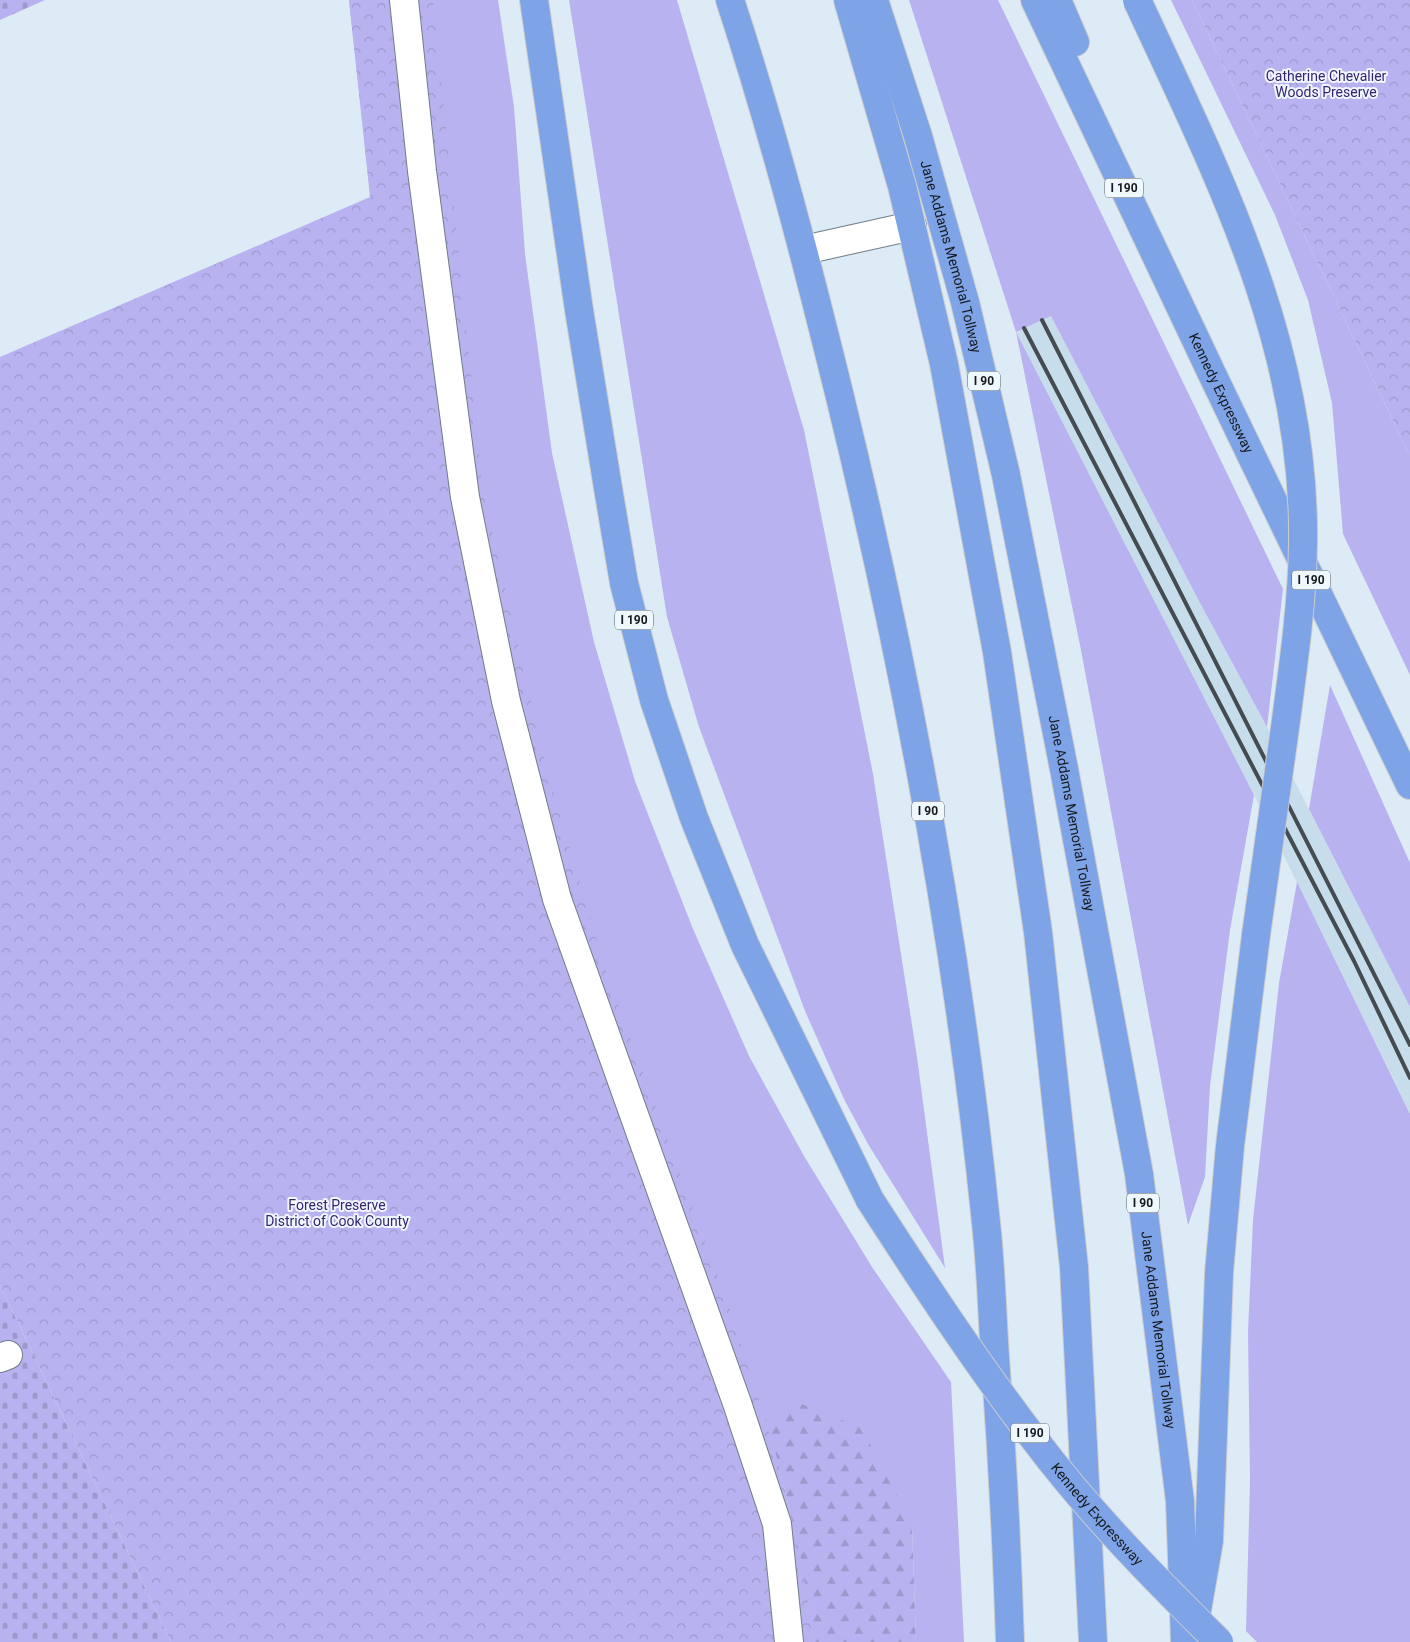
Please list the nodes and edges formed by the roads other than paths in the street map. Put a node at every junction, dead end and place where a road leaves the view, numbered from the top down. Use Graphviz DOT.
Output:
graph roads {
  1 [pos="404,0"];
  2 [pos="534,0"];
  3 [pos="730,0"];
  4 [pos="848,0"];
  5 [pos="874,0"];
  6 [pos="1035,0"];
  7 [pos="1057,0"];
  8 [pos="1137,0"];
  9 [pos="912,226"];
  10 [pos="804,250"];
  11 [pos="1213,376"];
  12 [pos="1410,785"];
  13 [pos="789,1642"];
  14 [pos="1010,1642"];
  15 [pos="1093,1642"];
  16 [pos="1185,1642"];
  17 [pos="1191,1642"];
  18 [pos="1218,1642"];
  1 -- 13 [label="lane"];
  2 -- 18 [label="highway, Kennedy Expressway / I 190, bridge"];
  3 -- 10 [label="highway, I 90"];
  4 -- 9 [label="highway, I 90"];
  5 -- 16 [label="highway, Jane Addams Memorial Tollway / I 90"];
  6 -- 11 [label="highway, Kennedy Expressway / I 190"];
  7 -- 11 [label="highway"];
  8 -- 17 [label="highway, bridge"];
  9 -- 10 [label="lane"];
  9 -- 15 [label="highway, I 90"];
  10 -- 14 [label="highway, I 90"];
  11 -- 12 [label="highway, Kennedy Expressway / I 190"];
}
